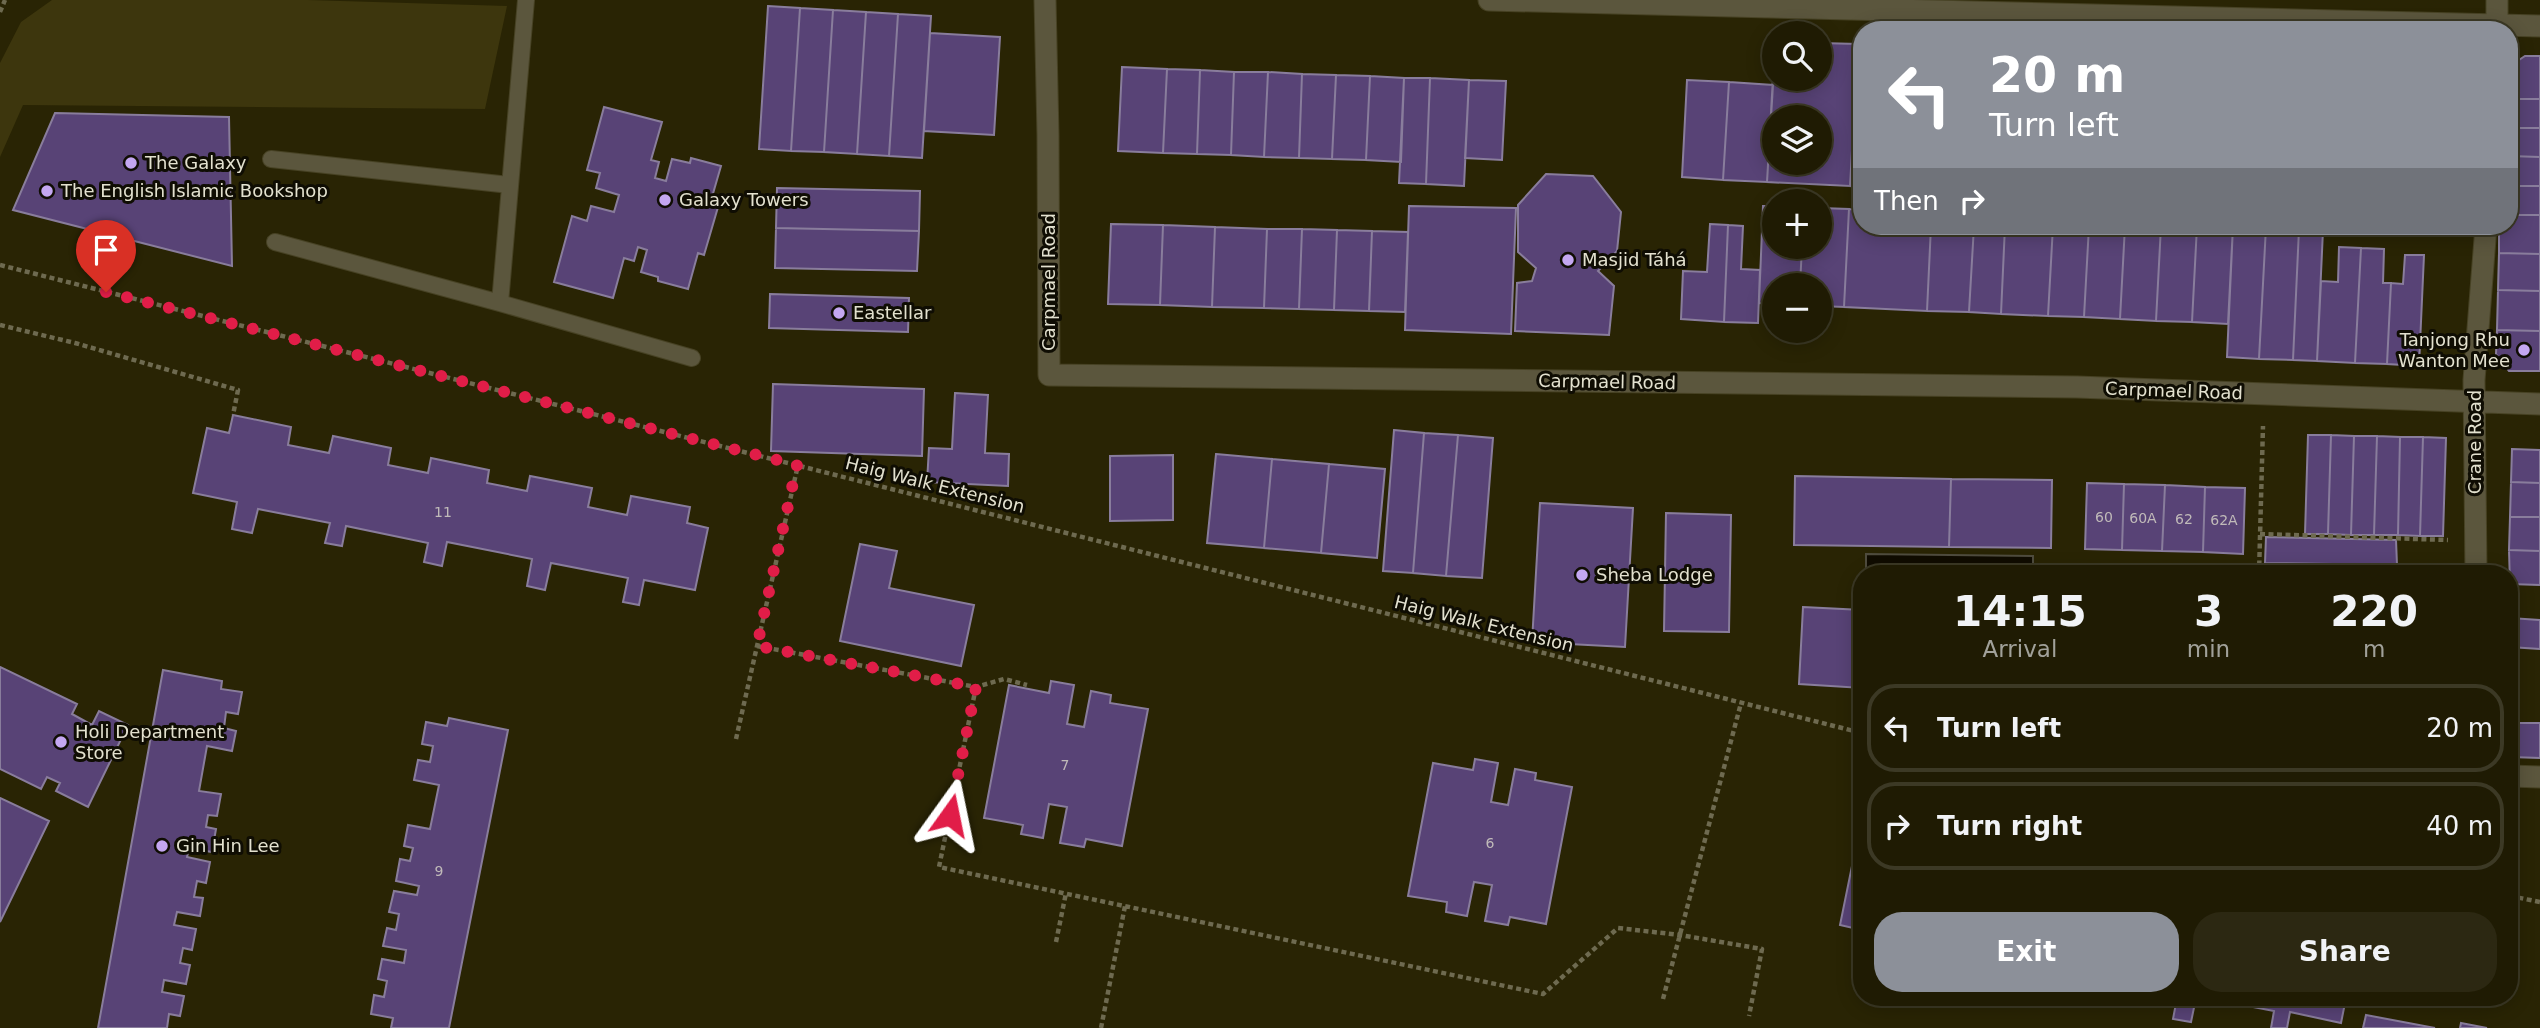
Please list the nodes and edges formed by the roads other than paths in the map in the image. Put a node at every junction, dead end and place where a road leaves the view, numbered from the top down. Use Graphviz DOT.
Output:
graph roads {
  1 [pos="526,0"];
  2 [pos="1045,0"];
  3 [pos="1489,0"];
  4 [pos="2497,0"];
  5 [pos="2273,21"];
  6 [pos="2497,21"];
  7 [pos="2540,26"];
  8 [pos="2518,27"];
  9 [pos="271,159"];
  10 [pos="510,185"];
  11 [pos="2485,235"];
  12 [pos="275,242"];
  13 [pos="500,303"];
  14 [pos="692,358"];
  15 [pos="2474,402"];
  16 [pos="2540,404"];
  17 [pos="2476,565"];
  18 [pos="2518,776"];
  19 [pos="2540,777"];
  1 -- 10 [label="lane"];
  2 -- 15 [label="street, Carpmael Road"];
  3 -- 5 [label="street"];
  4 -- 6 [label="street"];
  7 -- 8 [label="street"];
  9 -- 10 [label="lane"];
  10 -- 13 [label="lane"];
  11 -- 15 [label="street, Crane Road"];
  12 -- 13 [label="lane"];
  13 -- 14 [label="lane"];
  15 -- 16 [label="street, Carpmael Road"];
  15 -- 17 [label="street, Crane Road"];
  18 -- 19 [label="street"];
}
